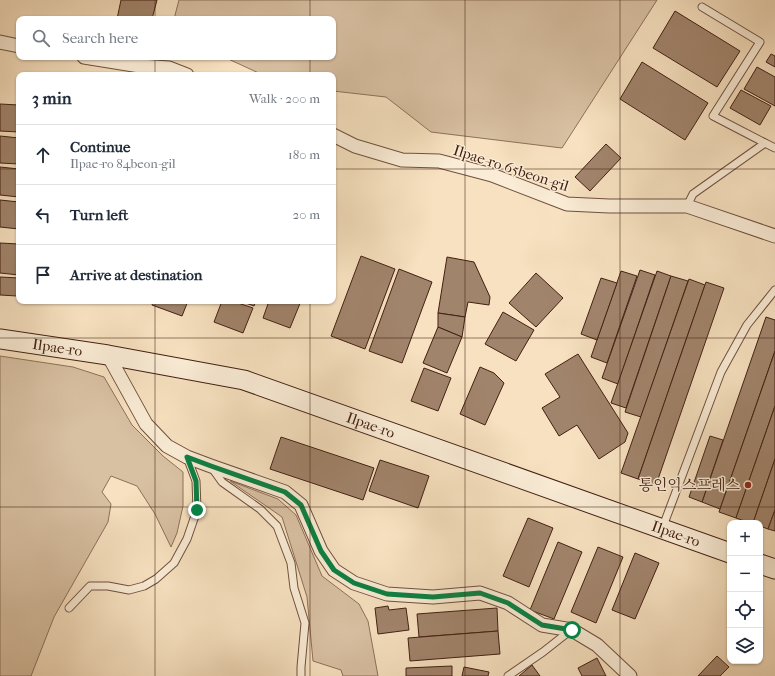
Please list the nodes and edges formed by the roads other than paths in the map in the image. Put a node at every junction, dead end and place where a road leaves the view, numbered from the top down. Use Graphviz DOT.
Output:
graph roads {
  1 [pos="702,7"];
  2 [pos="0,42"];
  3 [pos="16,45"];
  4 [pos="103,60"];
  5 [pos="179,72"];
  6 [pos="336,136"];
  7 [pos="765,143"];
  8 [pos="775,148"];
  9 [pos="686,206"];
  10 [pos="775,236"];
  11 [pos="775,290"];
  12 [pos="0,339"];
  13 [pos="108,355"];
  14 [pos="187,457"];
  15 [pos="211,466"];
  16 [pos="662,529"];
  17 [pos="727,552"];
  18 [pos="763,565"];
  19 [pos="775,569"];
  20 [pos="69,608"];
  21 [pos="572,630"];
  22 [pos="301,676"];
  23 [pos="508,676"];
  24 [pos="630,676"];
  1 -- 7 [label="lane"];
  2 -- 3 [label="street"];
  4 -- 5 [label="street"];
  6 -- 9 [label="street, Ilpae-ro 65beon-gil"];
  7 -- 8 [label="lane"];
  7 -- 9 [label="lane"];
  9 -- 10 [label="street, Ilpae-ro 65beon-gil"];
  11 -- 16 [label="lane"];
  12 -- 13 [label="street, Ilpae-ro"];
  13 -- 14 [label="street"];
  13 -- 16 [label="street, Ilpae-ro"];
  14 -- 15 [label="street"];
  14 -- 20 [label="lane"];
  15 -- 21 [label="street"];
  15 -- 22 [label="lane"];
  16 -- 17 [label="street, Ilpae-ro"];
  18 -- 19 [label="street"];
  21 -- 23 [label="lane"];
  21 -- 24 [label="street"];
}
